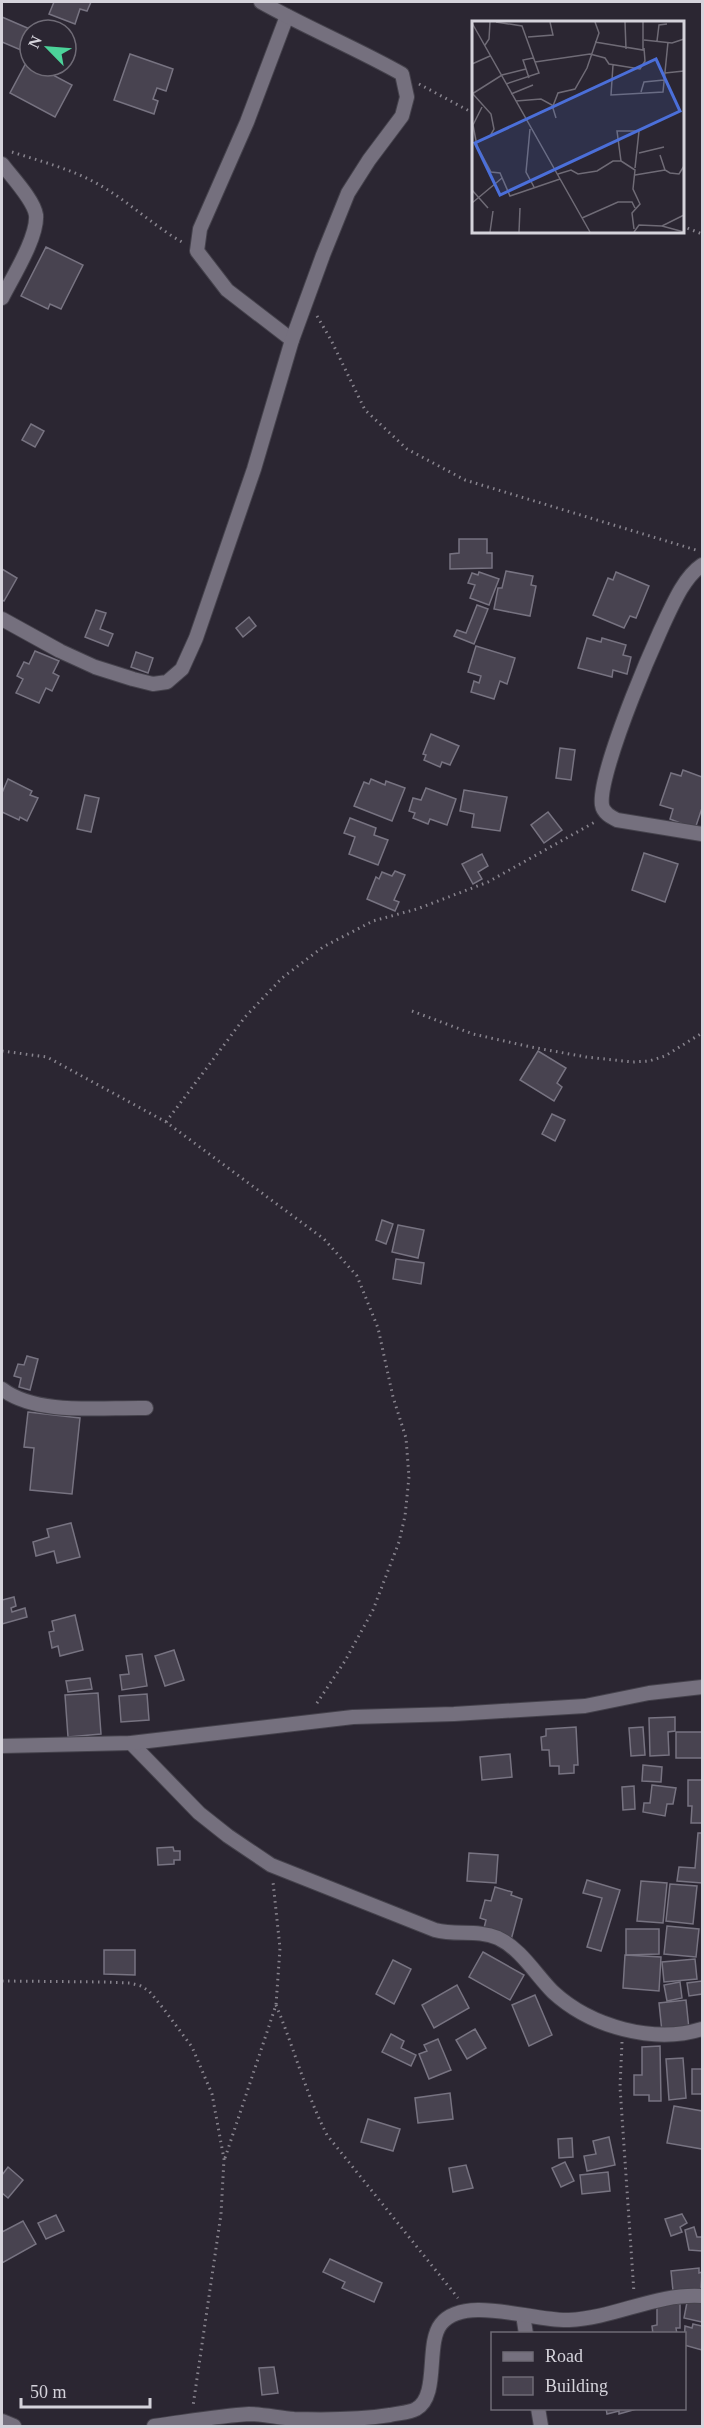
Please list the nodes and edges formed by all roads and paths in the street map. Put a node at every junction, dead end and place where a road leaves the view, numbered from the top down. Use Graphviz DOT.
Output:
graph roads {
  1 [pos="261,2"];
  2 [pos="287,16"];
  3 [pos="402,75"];
  4 [pos="472,112"];
  5 [pos="9,151"];
  6 [pos="2,164"];
  7 [pos="683,227"];
  8 [pos="702,234"];
  9 [pos="197,250"];
  10 [pos="2,297"];
  11 [pos="306,303"];
  12 [pos="292,340"];
  13 [pos="702,552"];
  14 [pos="702,565"];
  15 [pos="2,619"];
  16 [pos="607,815"];
  17 [pos="702,834"];
  18 [pos="412,1011"];
  19 [pos="702,1033"];
  20 [pos="2,1051"];
  21 [pos="166,1122"];
  22 [pos="2,1389"];
  23 [pos="146,1408"];
  24 [pos="702,1687"];
  25 [pos="304,1722"];
  26 [pos="131,1743"];
  27 [pos="2,1746"];
  28 [pos="271,1865"];
  29 [pos="2,1981"];
  30 [pos="276,2005"];
  31 [pos="622,2028"];
  32 [pos="702,2029"];
  33 [pos="224,2159"];
  34 [pos="702,2296"];
  35 [pos="635,2306"];
  36 [pos="468,2311"];
  37 [pos="524,2315"];
  38 [pos="526,2332"];
  39 [pos="538,2410"];
  40 [pos="2,2421"];
  41 [pos="190,2421"];
  42 [pos="218,2422"];
  43 [pos="14,2427"];
  44 [pos="154,2427"];
  45 [pos="541,2427"];
  1 -- 2 [label="street"];
  2 -- 3 [label="street"];
  2 -- 9 [label="street"];
  3 -- 4 [label="path"];
  3 -- 11 [label="street"];
  5 -- 9 [label="path"];
  6 -- 10 [label="street"];
  7 -- 8 [label="path"];
  9 -- 12 [label="street"];
  11 -- 12 [label="street"];
  11 -- 13 [label="path"];
  12 -- 15 [label="street"];
  14 -- 16 [label="street"];
  16 -- 17 [label="street"];
  16 -- 21 [label="path"];
  18 -- 19 [label="path"];
  20 -- 21 [label="path"];
  21 -- 25 [label="path"];
  22 -- 23 [label="street"];
  24 -- 25 [label="street"];
  25 -- 26 [label="street"];
  26 -- 27 [label="street"];
  26 -- 28 [label="street"];
  28 -- 30 [label="path"];
  28 -- 31 [label="street"];
  29 -- 33 [label="path"];
  30 -- 33 [label="path"];
  30 -- 36 [label="path"];
  31 -- 32 [label="street"];
  31 -- 35 [label="path"];
  33 -- 41 [label="path"];
  34 -- 35 [label="street"];
  35 -- 37 [label="street"];
  36 -- 37 [label="street"];
  36 -- 42 [label="street"];
  37 -- 38 [label="street"];
  39 -- 45 [label="street"];
  40 -- 43 [label="street"];
  41 -- 42 [label="street"];
  41 -- 44 [label="street"];
}
